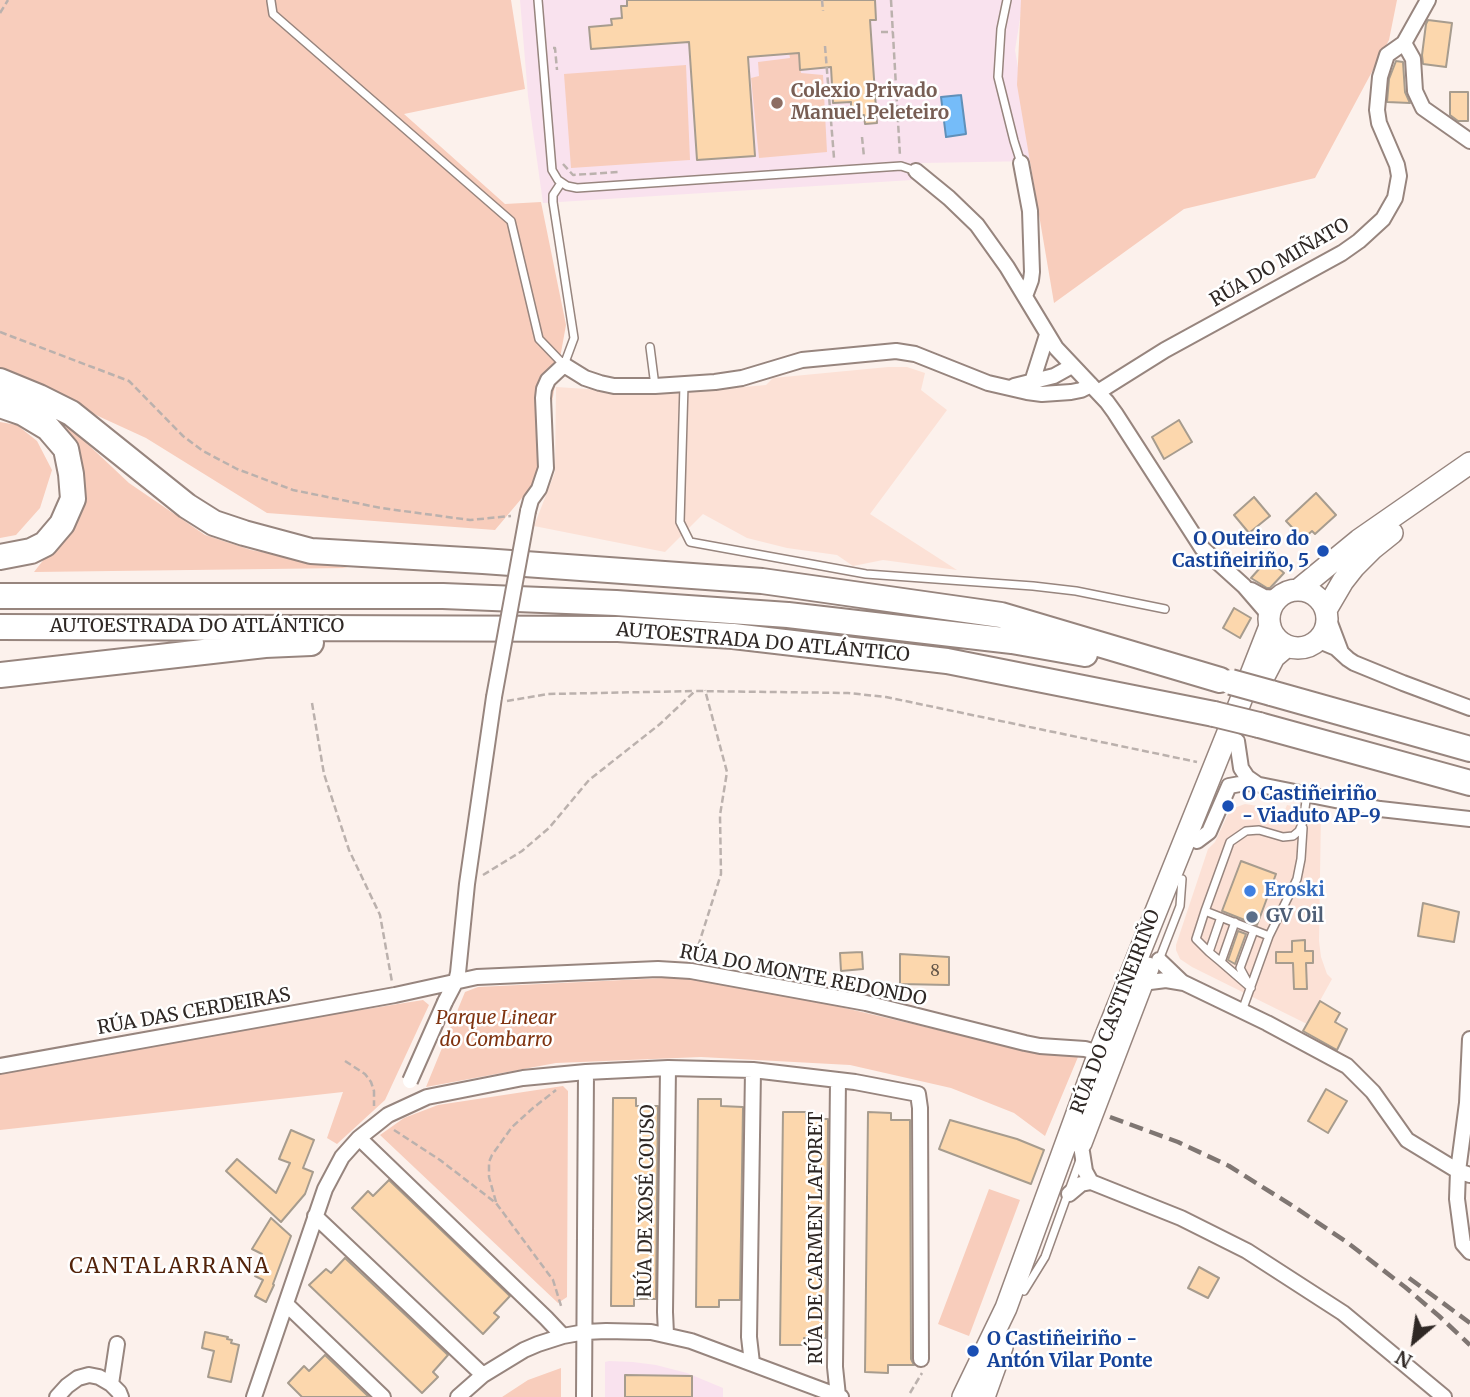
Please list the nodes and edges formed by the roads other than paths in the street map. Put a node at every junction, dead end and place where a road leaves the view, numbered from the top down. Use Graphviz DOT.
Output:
graph roads {
  1 [pos="538,0"];
  2 [pos="1007,0"];
  3 [pos="1428,0"];
  4 [pos="271,1"];
  5 [pos="1404,43"];
  6 [pos="1470,141"];
  7 [pos="1021,163"];
  8 [pos="916,172"];
  9 [pos="561,183"];
  10 [pos="1025,296"];
  11 [pos="1047,335"];
  12 [pos="650,347"];
  13 [pos="564,365"];
  14 [pos="1072,366"];
  15 [pos="0,381"];
  16 [pos="1032,382"];
  17 [pos="684,385"];
  18 [pos="655,386"];
  19 [pos="1009,387"];
  20 [pos="1094,388"];
  21 [pos="0,405"];
  22 [pos="1470,463"];
  23 [pos="1470,479"];
  24 [pos="0,557"];
  25 [pos="0,596"];
  26 [pos="1279,607"];
  27 [pos="1165,609"];
  28 [pos="1326,613"];
  29 [pos="0,627"];
  30 [pos="1317,640"];
  31 [pos="1287,646"];
  32 [pos="851,650"];
  33 [pos="1341,652"];
  34 [pos="0,675"];
  35 [pos="1225,681"];
  36 [pos="1470,708"];
  37 [pos="1238,748"];
  38 [pos="1470,749"];
  39 [pos="1470,783"];
  40 [pos="1258,785"];
  41 [pos="1229,786"];
  42 [pos="1307,794"];
  43 [pos="1470,819"];
  44 [pos="1303,822"];
  45 [pos="1198,841"];
  46 [pos="1182,878"];
  47 [pos="1205,911"];
  48 [pos="1221,917"];
  49 [pos="1235,922"];
  50 [pos="1254,930"];
  51 [pos="1269,936"];
  52 [pos="1209,952"];
  53 [pos="1159,960"];
  54 [pos="1221,962"];
  55 [pos="456,981"];
  56 [pos="1150,982"];
  57 [pos="1184,984"];
  58 [pos="1251,988"];
  59 [pos="395,995"];
  60 [pos="1241,1011"];
  61 [pos="1470,1039"];
  62 [pos="1098,1053"];
  63 [pos="0,1066"];
  64 [pos="668,1068"];
  65 [pos="753,1070"];
  66 [pos="586,1072"];
  67 [pos="838,1080"];
  68 [pos="398,1109"];
  69 [pos="359,1138"];
  70 [pos="1082,1152"];
  71 [pos="1464,1172"];
  72 [pos="1091,1182"];
  73 [pos="1069,1194"];
  74 [pos="315,1216"];
  75 [pos="1466,1248"];
  76 [pos="1024,1291"];
  77 [pos="286,1304"];
  78 [pos="585,1332"];
  79 [pos="666,1334"];
  80 [pos="563,1336"];
  81 [pos="117,1343"];
  82 [pos="921,1359"];
  83 [pos="752,1363"];
  84 [pos="483,1375"];
  85 [pos="111,1384"];
  86 [pos="256,1396"];
  87 [pos="57,1397"];
  88 [pos="121,1397"];
  89 [pos="383,1397"];
  90 [pos="458,1397"];
  91 [pos="584,1397"];
  92 [pos="841,1397"];
  93 [pos="963,1397"];
  94 [pos="984,1397"];
  95 [pos="1444,1397"];
  1 -- 9 [label="lane"];
  2 -- 7 [label="lane"];
  3 -- 5 [label="street, RÚA DO MIÑATO"];
  4 -- 13 [label="lane"];
  5 -- 6 [label="street"];
  5 -- 20 [label="street, RÚA DO MIÑATO"];
  7 -- 10 [label="street"];
  8 -- 9 [label="lane"];
  8 -- 10 [label="street"];
  9 -- 13 [label="lane"];
  10 -- 11 [label="street"];
  11 -- 14 [label="street"];
  11 -- 16 [label="street"];
  12 -- 18 [label="lane"];
  13 -- 18 [label="street, RÚA DO MIÑATO"];
  13 -- 55 [label="street, bridge"];
  14 -- 16 [label="street"];
  14 -- 20 [label="street"];
  15 -- 35 [label="highway"];
  16 -- 19 [label="street"];
  17 -- 18 [label="street, RÚA DO MIÑATO"];
  17 -- 19 [label="street, RÚA DO MIÑATO"];
  17 -- 27 [label="lane"];
  19 -- 20 [label="street, RÚA DO MIÑATO"];
  20 -- 26 [label="street"];
  21 -- 24 [label="highway"];
  22 -- 26 [label="main road"];
  23 -- 28 [label="main road"];
  25 -- 35 [label="highway, AUTOESTRADA DO ATLÁNTICO"];
  26 -- 28 [label="main road"];
  26 -- 31 [label="main road"];
  26 -- 62 [label="main road, RÚA DO CASTIÑEIRIÑO"];
  28 -- 30 [label="main road"];
  28 -- 33 [label="street"];
  29 -- 32 [label="highway, AUTOESTRADA DO ATLÁNTICO"];
  30 -- 31 [label="main road"];
  30 -- 33 [label="street"];
  31 -- 37 [label="main road, RÚA DO CASTIÑEIRIÑO"];
  32 -- 34 [label="highway"];
  32 -- 39 [label="highway, AUTOESTRADA DO ATLÁNTICO, bridge"];
  33 -- 36 [label="street"];
  35 -- 38 [label="highway, AUTOESTRADA DO ATLÁNTICO, bridge"];
  37 -- 40 [label="street"];
  37 -- 41 [label="street"];
  37 -- 45 [label="main road, RÚA DO CASTIÑEIRIÑO"];
  40 -- 41 [label="street"];
  40 -- 42 [label="street"];
  41 -- 45 [label="street"];
  42 -- 43 [label="street"];
  42 -- 44 [label="lane"];
  44 -- 47 [label="lane"];
  44 -- 51 [label="lane"];
  45 -- 46 [label="main road, RÚA DO CASTIÑEIRIÑO"];
  46 -- 53 [label="lane"];
  46 -- 76 [label="main road, RÚA DO CASTIÑEIRIÑO"];
  47 -- 48 [label="lane"];
  47 -- 52 [label="lane"];
  48 -- 49 [label="lane"];
  48 -- 52 [label="lane"];
  49 -- 50 [label="lane"];
  49 -- 54 [label="lane"];
  50 -- 51 [label="lane"];
  50 -- 58 [label="lane"];
  51 -- 58 [label="lane"];
  52 -- 54 [label="lane"];
  53 -- 56 [label="lane"];
  53 -- 57 [label="street"];
  54 -- 58 [label="lane"];
  55 -- 59 [label="street, RÚA DO MONTE REDONDO"];
  55 -- 62 [label="street, RÚA DO MONTE REDONDO"];
  55 -- 68 [label="street, bridge"];
  56 -- 57 [label="street"];
  56 -- 70 [label="lane"];
  57 -- 60 [label="street"];
  58 -- 60 [label="lane"];
  59 -- 63 [label="street, RÚA DAS CERDEIRAS"];
  60 -- 71 [label="street"];
  61 -- 71 [label="street"];
  62 -- 93 [label="main road, RÚA DO CASTIÑEIRIÑO"];
  64 -- 65 [label="street"];
  64 -- 66 [label="street"];
  64 -- 79 [label="street, RÚA DE XOSÉ COUSO"];
  65 -- 67 [label="street"];
  65 -- 83 [label="street"];
  66 -- 68 [label="street"];
  66 -- 78 [label="street"];
  67 -- 82 [label="street"];
  67 -- 92 [label="street, RÚA DE CARMEN LAFORET"];
  68 -- 69 [label="street"];
  69 -- 74 [label="street"];
  69 -- 80 [label="street"];
  70 -- 72 [label="street"];
  70 -- 73 [label="lane"];
  71 -- 75 [label="street"];
  72 -- 73 [label="street"];
  72 -- 95 [label="street"];
  73 -- 76 [label="lane"];
  74 -- 77 [label="street"];
  74 -- 84 [label="street"];
  76 -- 94 [label="main road, RÚA DO CASTIÑEIRIÑO"];
  77 -- 86 [label="street"];
  77 -- 89 [label="street"];
  78 -- 79 [label="street"];
  78 -- 80 [label="street"];
  78 -- 91 [label="street"];
  79 -- 83 [label="street"];
  80 -- 84 [label="street"];
  81 -- 85 [label="street"];
  83 -- 92 [label="street"];
  84 -- 90 [label="street"];
  85 -- 87 [label="street"];
  85 -- 88 [label="street"];
}
